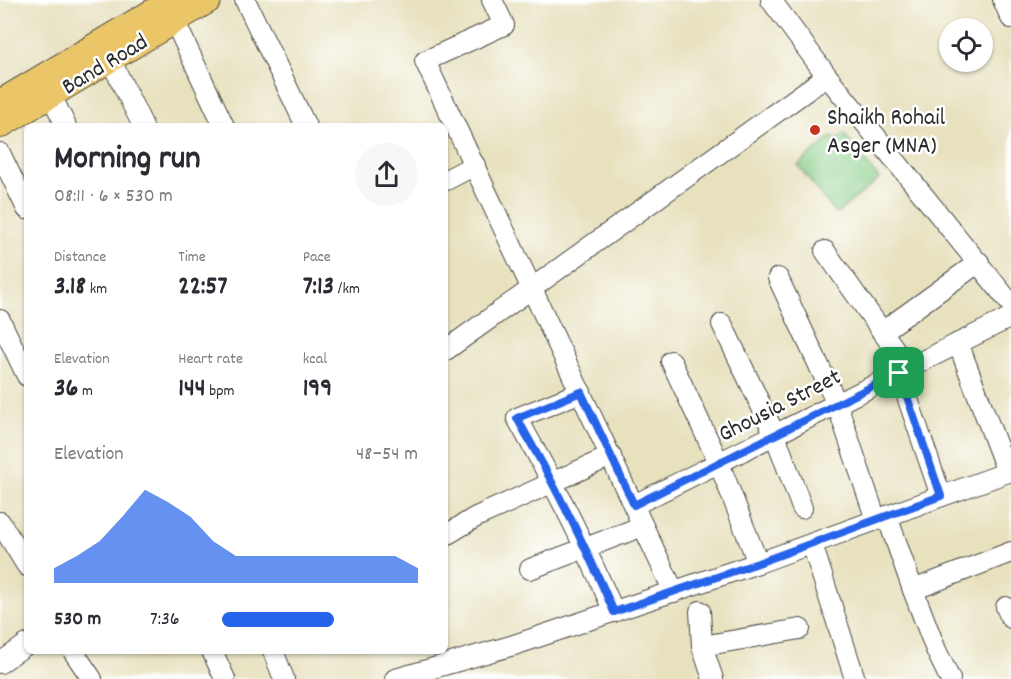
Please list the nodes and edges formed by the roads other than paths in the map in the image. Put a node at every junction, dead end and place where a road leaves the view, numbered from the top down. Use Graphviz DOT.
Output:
graph roads {
  1 [pos="208,0"];
  2 [pos="245,0"];
  3 [pos="492,0"];
  4 [pos="771,0"];
  5 [pos="1003,0"];
  6 [pos="174,10"];
  7 [pos="1011,18"];
  8 [pos="111,59"];
  9 [pos="827,76"];
  10 [pos="51,95"];
  11 [pos="0,103"];
  12 [pos="65,123"];
  13 [pos="142,123"];
  14 [pos="223,123"];
  15 [pos="305,123"];
  16 [pos="0,125"];
  17 [pos="0,153"];
  18 [pos="475,165"];
  19 [pos="448,179"];
  20 [pos="24,203"];
  21 [pos="825,251"];
  22 [pos="979,262"];
  23 [pos="778,278"];
  24 [pos="533,287"];
  25 [pos="1011,304"];
  26 [pos="1011,317"];
  27 [pos="0,320"];
  28 [pos="722,324"];
  29 [pos="882,332"];
  30 [pos="958,343"];
  31 [pos="448,349"];
  32 [pos="671,361"];
  33 [pos="24,370"];
  34 [pos="904,371"];
  35 [pos="581,392"];
  36 [pos="837,404"];
  37 [pos="775,435"];
  38 [pos="611,456"];
  39 [pos="719,463"];
  40 [pos="1009,471"];
  41 [pos="554,482"];
  42 [pos="941,496"];
  43 [pos="634,505"];
  44 [pos="802,508"];
  45 [pos="881,518"];
  46 [pos="0,522"];
  47 [pos="644,526"];
  48 [pos="448,534"];
  49 [pos="812,543"];
  50 [pos="586,547"];
  51 [pos="1011,552"];
  52 [pos="24,561"];
  53 [pos="758,563"];
  54 [pos="530,569"];
  55 [pos="913,590"];
  56 [pos="674,591"];
  57 [pos="700,611"];
  58 [pos="614,612"];
  59 [pos="800,629"];
  60 [pos="24,646"];
  61 [pos="702,646"];
  62 [pos="75,654"];
  63 [pos="213,654"];
  64 [pos="274,654"];
  65 [pos="0,663"];
  66 [pos="406,677"];
  67 [pos="92,679"];
  68 [pos="225,679"];
  69 [pos="284,679"];
  70 [pos="713,679"];
  71 [pos="855,679"];
  72 [pos="950,679"];
  1 -- 6 [label="main road, Band Road"];
  2 -- 15 [label="street"];
  3 -- 18 [label="street"];
  4 -- 9 [label="street"];
  5 -- 7 [label="street"];
  6 -- 8 [label="main road, Band Road"];
  6 -- 11 [label="main road, Band Road"];
  6 -- 14 [label="street"];
  8 -- 10 [label="main road, Band Road"];
  8 -- 13 [label="street"];
  9 -- 22 [label="street"];
  9 -- 24 [label="street"];
  10 -- 12 [label="street"];
  10 -- 16 [label="main road, Band Road"];
  17 -- 20 [label="street"];
  18 -- 19 [label="street"];
  18 -- 24 [label="street"];
  21 -- 29 [label="street"];
  22 -- 25 [label="street"];
  22 -- 29 [label="street"];
  23 -- 36 [label="street"];
  24 -- 31 [label="street"];
  24 -- 35 [label="street"];
  26 -- 30 [label="street, Ghousia Street"];
  27 -- 33 [label="street"];
  28 -- 37 [label="street"];
  29 -- 34 [label="street"];
  30 -- 34 [label="street, Ghousia Street"];
  30 -- 40 [label="street"];
  32 -- 39 [label="street"];
  34 -- 36 [label="street, Ghousia Street"];
  34 -- 42 [label="street"];
  35 -- 38 [label="street"];
  35 -- 41 [label="street"];
  36 -- 37 [label="street, Ghousia Street"];
  36 -- 45 [label="street"];
  37 -- 39 [label="street, Ghousia Street"];
  37 -- 44 [label="street"];
  38 -- 41 [label="street"];
  38 -- 43 [label="street"];
  39 -- 43 [label="street, Ghousia Street"];
  39 -- 53 [label="street"];
  40 -- 42 [label="street"];
  41 -- 48 [label="street"];
  41 -- 50 [label="street"];
  42 -- 45 [label="street"];
  43 -- 47 [label="street"];
  45 -- 49 [label="street"];
  45 -- 55 [label="street"];
  46 -- 52 [label="street"];
  47 -- 50 [label="street"];
  47 -- 56 [label="street"];
  49 -- 53 [label="street"];
  49 -- 71 [label="street"];
  50 -- 54 [label="street"];
  50 -- 58 [label="street"];
  51 -- 55 [label="street"];
  53 -- 56 [label="street"];
  55 -- 72 [label="street"];
  56 -- 58 [label="street"];
  57 -- 61 [label="street"];
  58 -- 66 [label="street"];
  59 -- 61 [label="street"];
  60 -- 65 [label="street"];
  61 -- 70 [label="street"];
  62 -- 67 [label="street"];
  63 -- 68 [label="street"];
  64 -- 69 [label="street"];
}
